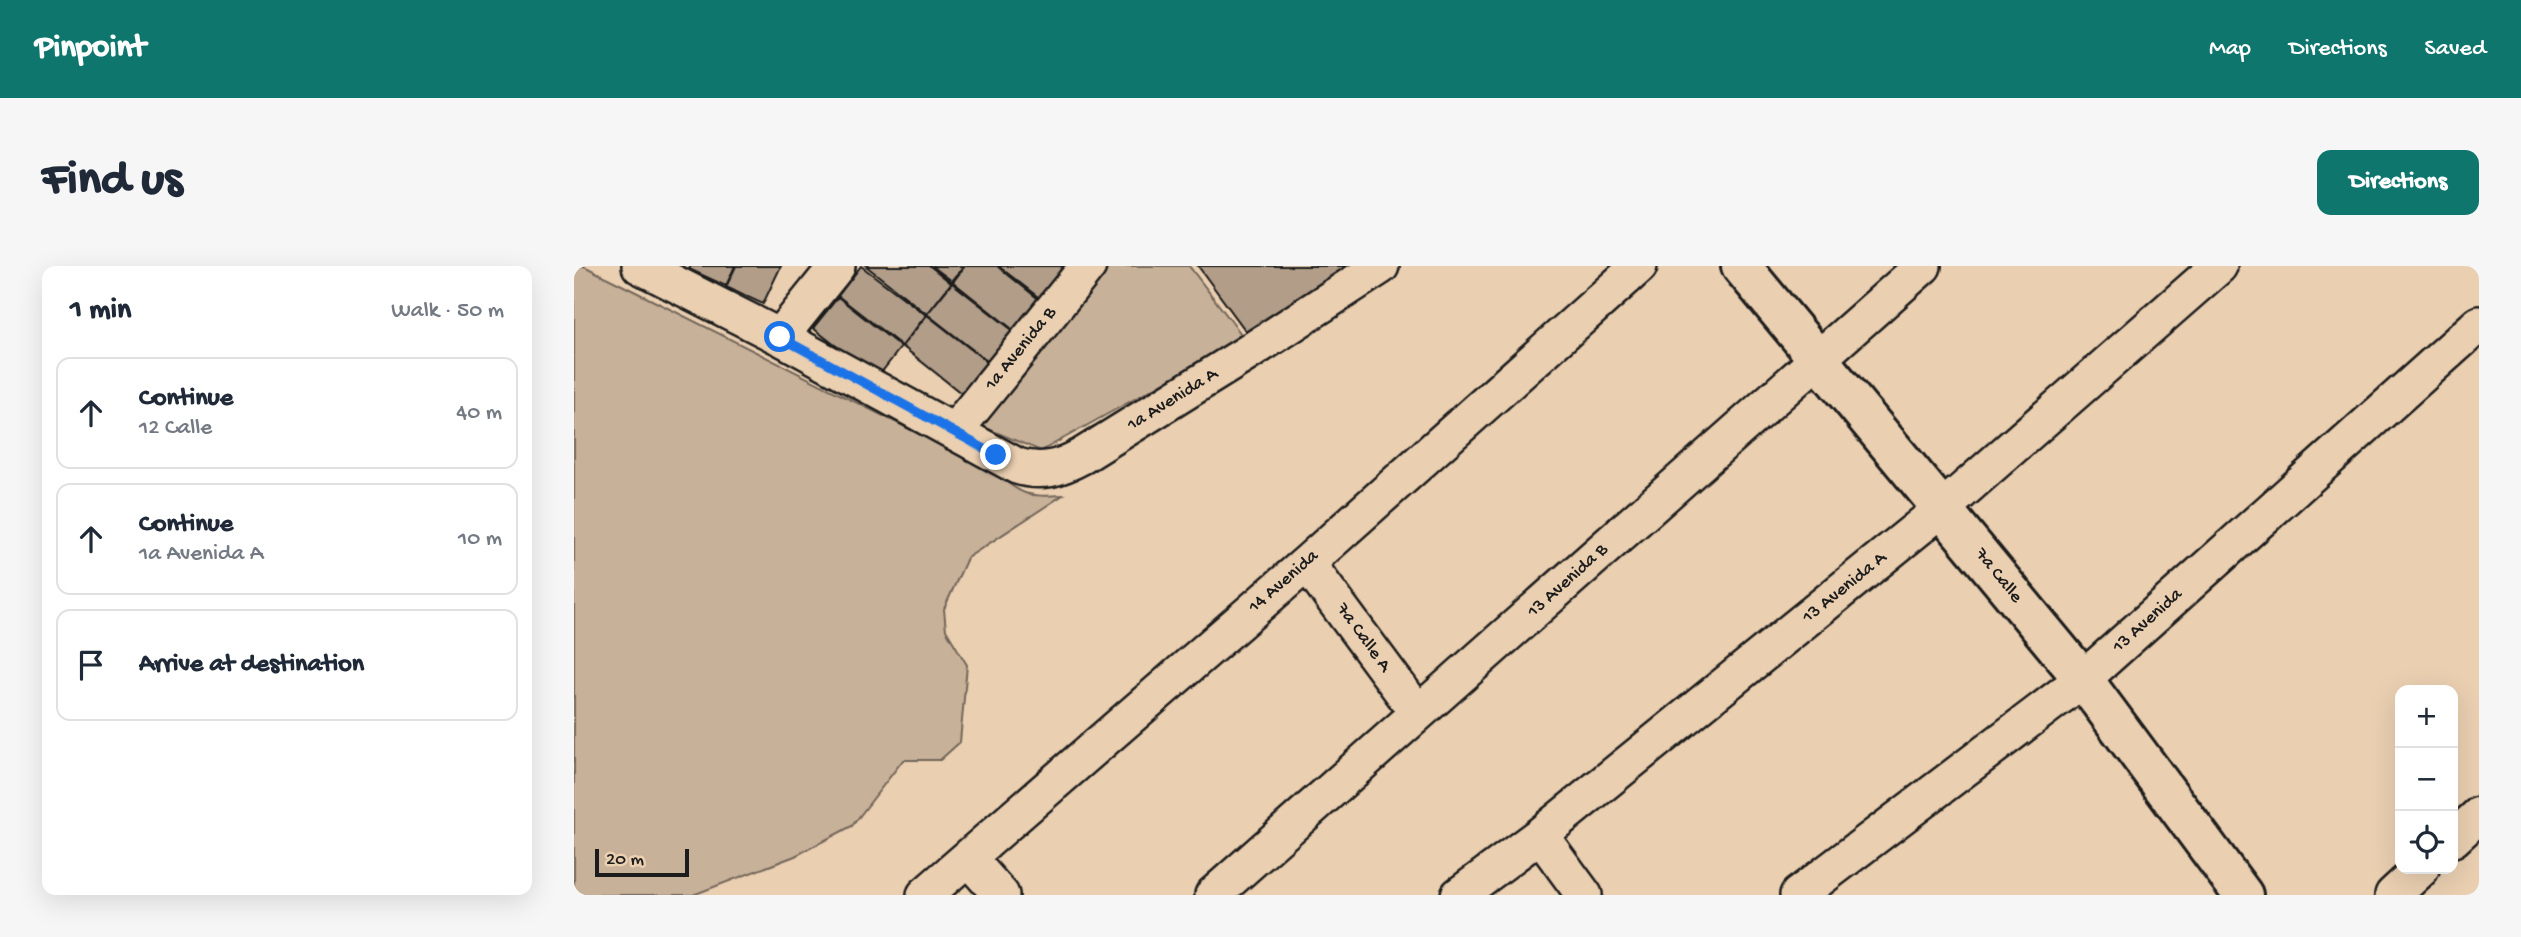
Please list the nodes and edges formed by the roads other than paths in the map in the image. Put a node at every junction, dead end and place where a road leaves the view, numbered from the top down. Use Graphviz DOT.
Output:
graph roads {
  1 [pos="640,266"];
  2 [pos="836,266"];
  3 [pos="1088,266"];
  4 [pos="1381,266"];
  5 [pos="1639,266"];
  6 [pos="1741,266"];
  7 [pos="1923,266"];
  8 [pos="2219,266"];
  9 [pos="2479,324"];
  10 [pos="780,337"];
  11 [pos="1818,359"];
  12 [pos="954,432"];
  13 [pos="1943,508"];
  14 [pos="1307,562"];
  15 [pos="2083,679"];
  16 [pos="1418,713"];
  17 [pos="2479,815"];
  18 [pos="2458,834"];
  19 [pos="1540,835"];
  20 [pos="968,858"];
  21 [pos="2416,874"];
  22 [pos="2241,894"];
  23 [pos="925,895"];
  24 [pos="1001,895"];
  25 [pos="1213,895"];
  26 [pos="1459,895"];
  27 [pos="1584,895"];
  28 [pos="1798,895"];
  29 [pos="2393,895"];
  1 -- 10 [label="street, 1a Avenida A"];
  2 -- 10 [label="street"];
  3 -- 12 [label="street, 1a Avenida B"];
  4 -- 12 [label="street, 1a Avenida A"];
  5 -- 14 [label="street, 14 Avenida"];
  6 -- 11 [label="main road, 7a Calle"];
  7 -- 11 [label="street, 13 Avenida B"];
  8 -- 13 [label="street, 13 Avenida A"];
  9 -- 15 [label="street, 13 Avenida"];
  10 -- 12 [label="street, 1a Avenida A"];
  11 -- 13 [label="main road, 7a Calle"];
  11 -- 16 [label="street, 13 Avenida B"];
  13 -- 15 [label="main road, 7a Calle"];
  13 -- 19 [label="street, 13 Avenida A"];
  14 -- 16 [label="street, 7a Calle A"];
  14 -- 20 [label="street, 14 Avenida"];
  15 -- 22 [label="main road, 7a Calle"];
  15 -- 28 [label="street, 13 Avenida"];
  16 -- 25 [label="street, 13 Avenida B"];
  17 -- 18 [label="street"];
  19 -- 26 [label="street, 13 Avenida A"];
  19 -- 27 [label="street"];
  20 -- 23 [label="street, 14 Avenida"];
  20 -- 24 [label="street"];
  21 -- 29 [label="street"];
}
